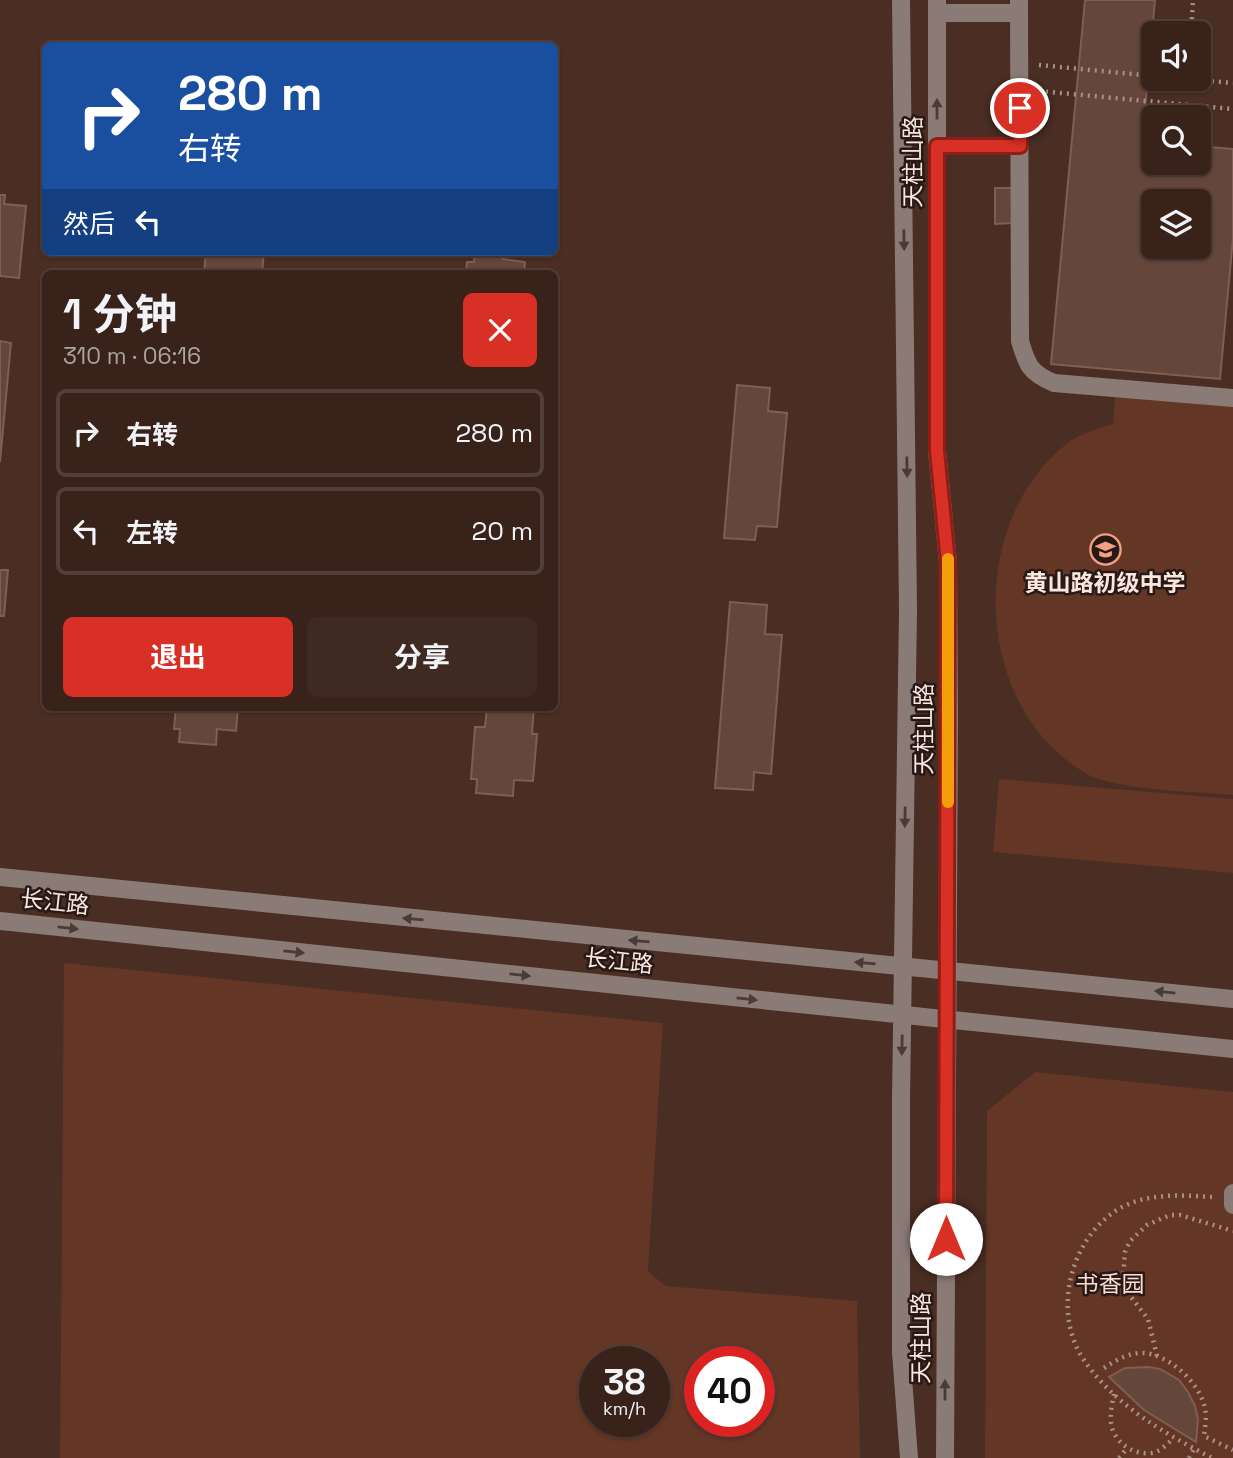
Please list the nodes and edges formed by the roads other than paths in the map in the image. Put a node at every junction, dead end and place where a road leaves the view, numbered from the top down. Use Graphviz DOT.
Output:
graph roads {
  1 [pos="901,0"];
  2 [pos="937,6"];
  3 [pos="1019,7"];
  4 [pos="937,146"];
  5 [pos="1020,146"];
  6 [pos="1233,398"];
  7 [pos="0,877"];
  8 [pos="0,921"];
  9 [pos="903,966"];
  10 [pos="947,971"];
  11 [pos="1233,999"];
  12 [pos="902,1015"];
  13 [pos="947,1020"];
  14 [pos="1233,1049"];
  15 [pos="1233,1195"];
  16 [pos="1233,1205"];
  17 [pos="909,1458"];
  18 [pos="945,1458"];
  1 -- 9 [label="street, 天柱山路, one-way"];
  2 -- 3 [label="street"];
  4 -- 2 [label="street, 天柱山路, one-way"];
  3 -- 5 [label="street"];
  4 -- 5 [label="street"];
  4 -- 10 [label="street, 天柱山路"];
  5 -- 6 [label="street"];
  9 -- 7 [label="street, 长江路, one-way"];
  8 -- 12 [label="street, 长江路, one-way"];
  9 -- 10 [label="street, 长江路"];
  9 -- 12 [label="street, 天柱山路"];
  11 -- 10 [label="street, 长江路, one-way"];
  10 -- 13 [label="street, 天柱山路"];
  12 -- 13 [label="street, 长江路"];
  12 -- 17 [label="street, 天柱山路, one-way"];
  13 -- 14 [label="street, 长江路"];
  18 -- 13 [label="street, 天柱山路, one-way"];
  15 -- 16 [label="street"];
}
